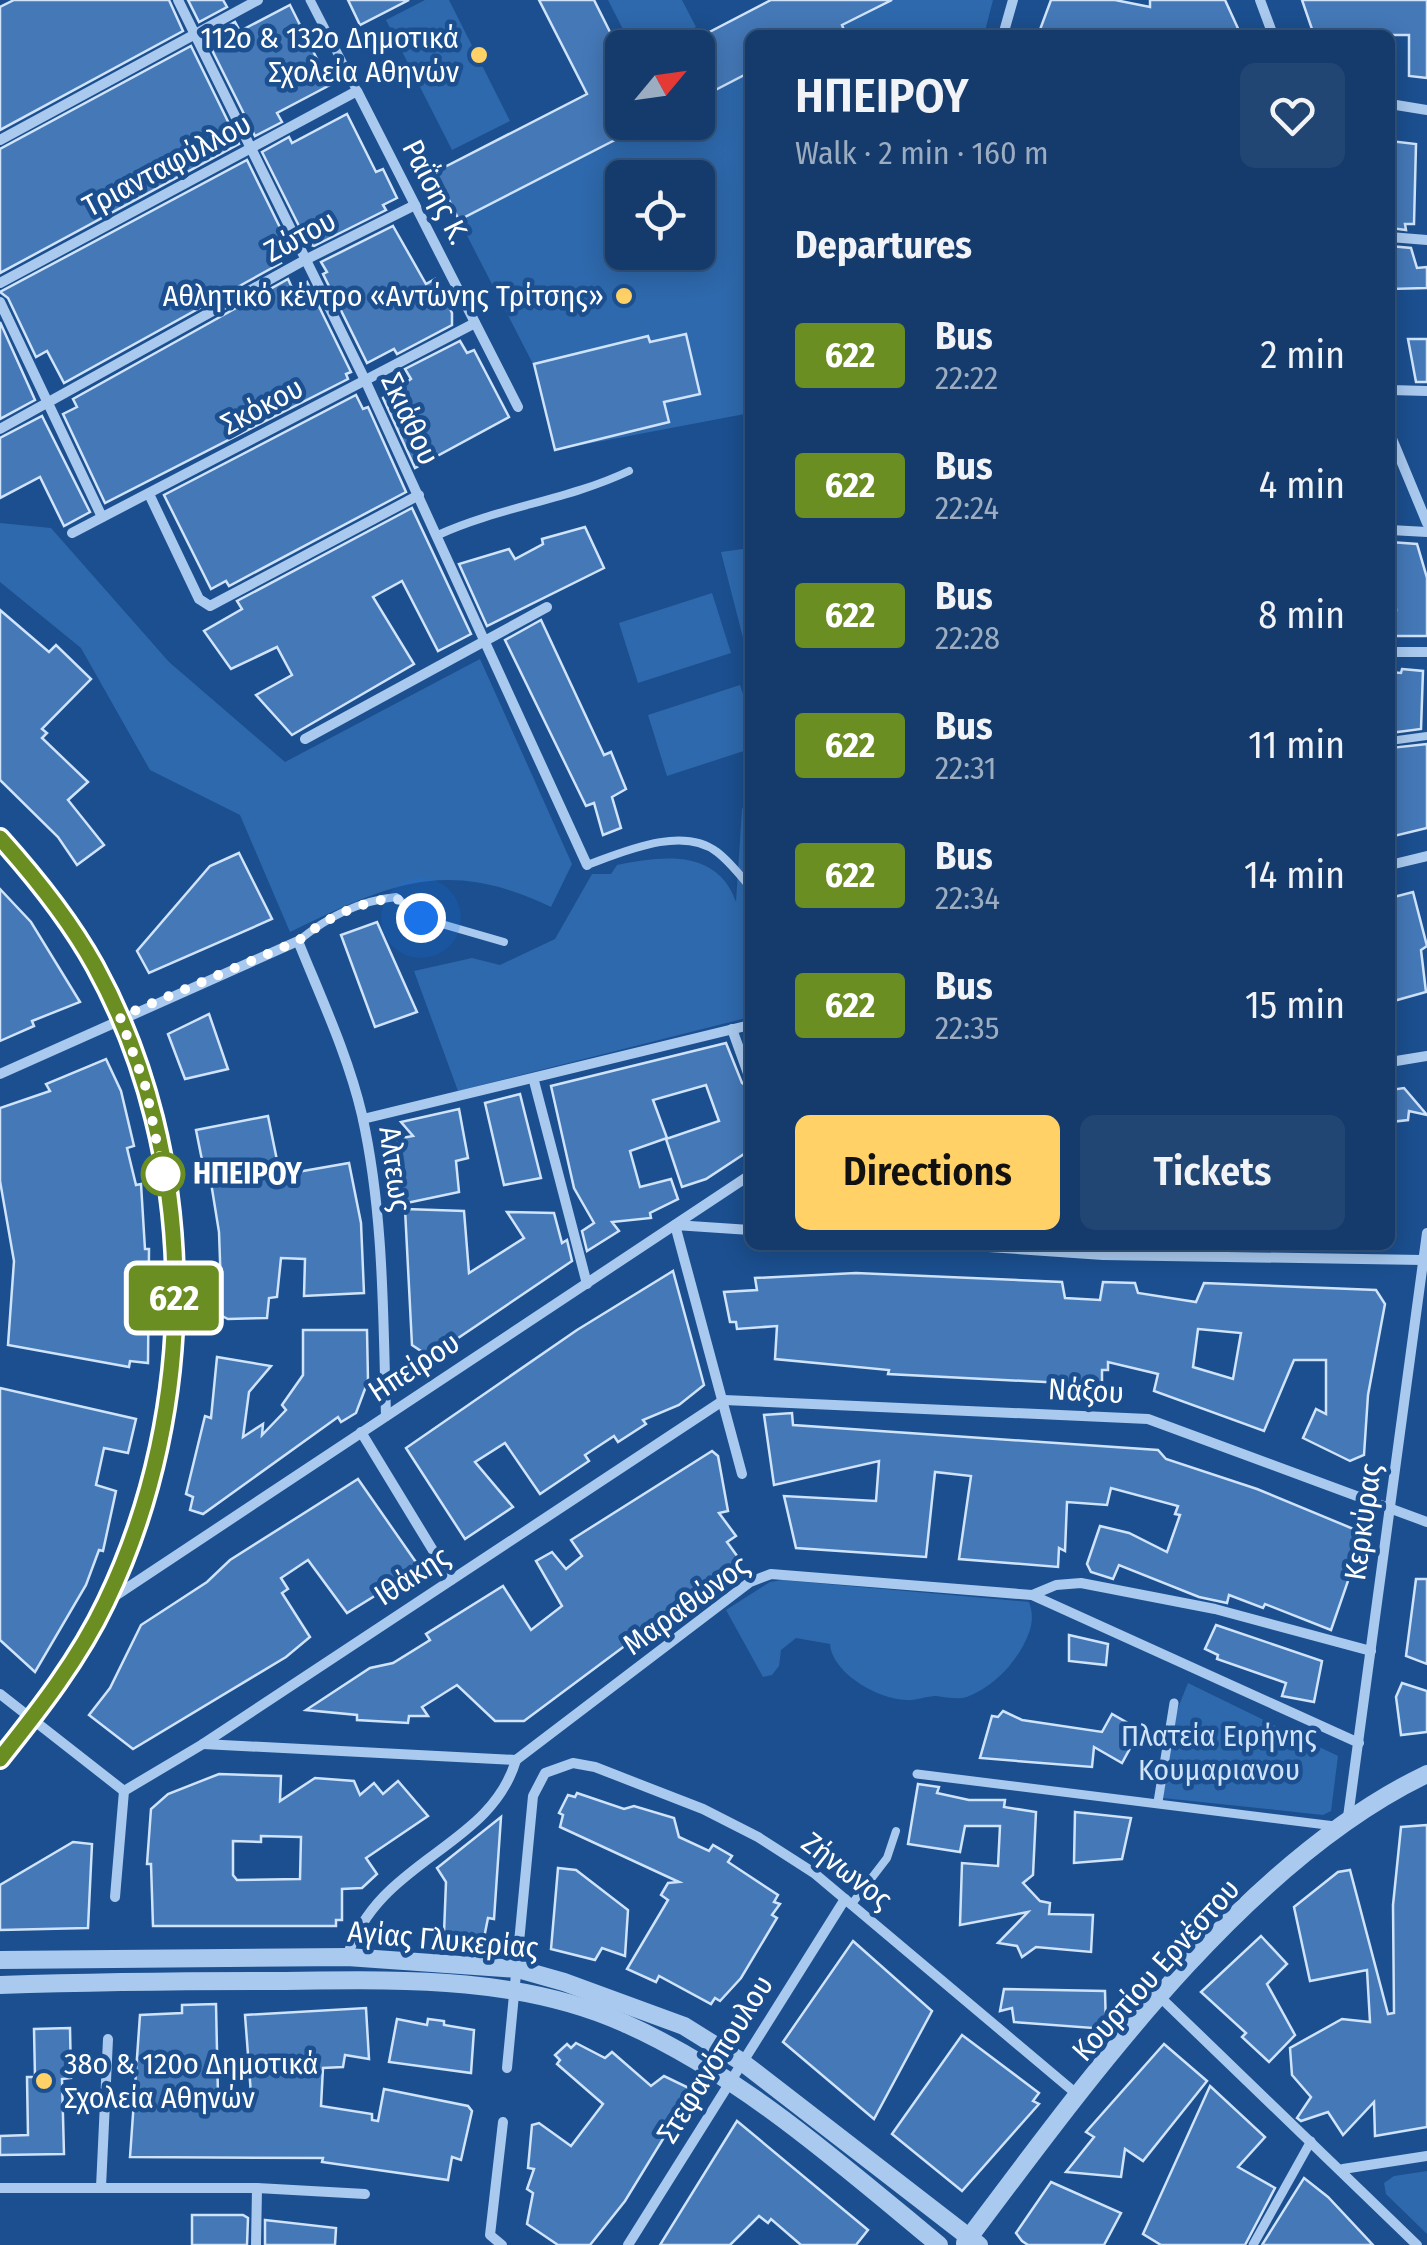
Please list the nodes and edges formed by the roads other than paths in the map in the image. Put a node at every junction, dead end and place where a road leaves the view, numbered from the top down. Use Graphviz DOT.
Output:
graph roads {
  1 [pos="178,0"];
  2 [pos="258,0"];
  3 [pos="310,0"];
  4 [pos="1013,0"];
  5 [pos="1260,0"];
  6 [pos="1004,30"];
  7 [pos="1271,30"];
  8 [pos="194,34"];
  9 [pos="357,91"];
  10 [pos="1395,105"];
  11 [pos="1427,110"];
  12 [pos="0,140"];
  13 [pos="248,150"];
  14 [pos="415,205"];
  15 [pos="1395,237"];
  16 [pos="1427,240"];
  17 [pos="303,261"];
  18 [pos="0,283"];
  19 [pos="0,302"];
  20 [pos="475,323"];
  21 [pos="364,380"];
  22 [pos="1395,390"];
  23 [pos="1427,391"];
  24 [pos="48,403"];
  25 [pos="518,406"];
  26 [pos="0,429"];
  27 [pos="1395,446"];
  28 [pos="629,470"];
  29 [pos="149,494"];
  30 [pos="419,495"];
  31 [pos="102,517"];
  32 [pos="1427,523"];
  33 [pos="1395,530"];
  34 [pos="72,532"];
  35 [pos="1427,532"];
  36 [pos="438,535"];
  37 [pos="546,608"];
  38 [pos="486,640"];
  39 [pos="1395,652"];
  40 [pos="1427,652"];
  41 [pos="1427,736"];
  42 [pos="305,739"];
  43 [pos="1395,739"];
  44 [pos="0,838"];
  45 [pos="1427,856"];
  46 [pos="1395,864"];
  47 [pos="587,865"];
  48 [pos="745,881"];
  49 [pos="298,941"];
  50 [pos="504,942"];
  51 [pos="120,1017"];
  52 [pos="745,1026"];
  53 [pos="732,1029"];
  54 [pos="1427,1056"];
  55 [pos="1395,1061"];
  56 [pos="745,1065"];
  57 [pos="0,1074"];
  58 [pos="534,1080"];
  59 [pos="363,1119"];
  60 [pos="745,1178"];
  61 [pos="675,1225"];
  62 [pos="745,1230"];
  63 [pos="1427,1233"];
  64 [pos="1103,1250"];
  65 [pos="1425,1260"];
  66 [pos="586,1284"];
  67 [pos="724,1400"];
  68 [pos="386,1416"];
  69 [pos="361,1432"];
  70 [pos="742,1474"];
  71 [pos="1391,1509"];
  72 [pos="1427,1522"];
  73 [pos="451,1580"];
  74 [pos="1032,1596"];
  75 [pos="106,1602"];
  76 [pos="1371,1652"];
  77 [pos="0,1694"];
  78 [pos="1174,1703"];
  79 [pos="31,1721"];
  80 [pos="1359,1743"];
  81 [pos="203,1744"];
  82 [pos="0,1759"];
  83 [pos="516,1760"];
  84 [pos="917,1774"];
  85 [pos="1427,1774"];
  86 [pos="124,1791"];
  87 [pos="1158,1802"];
  88 [pos="1342,1822"];
  89 [pos="896,1831"];
  90 [pos="115,1897"];
  91 [pos="848,1902"];
  92 [pos="347,1957"];
  93 [pos="0,1960"];
  94 [pos="518,1969"];
  95 [pos="0,1985"];
  96 [pos="518,1992"];
  97 [pos="1160,1997"];
  98 [pos="108,2039"];
  99 [pos="742,2062"];
  100 [pos="508,2068"];
  101 [pos="730,2082"];
  102 [pos="1079,2096"];
  103 [pos="503,2122"];
  104 [pos="1312,2141"];
  105 [pos="1427,2156"];
  106 [pos="1343,2169"];
  107 [pos="0,2188"];
  108 [pos="101,2188"];
  109 [pos="257,2188"];
  110 [pos="365,2194"];
  111 [pos="970,2242"];
  112 [pos="256,2245"];
  113 [pos="502,2245"];
  114 [pos="628,2245"];
  115 [pos="939,2245"];
  116 [pos="1254,2245"];
  117 [pos="1417,2245"];
  1 -- 8 [label="street, Σκιάθου"];
  2 -- 8 [label="street"];
  3 -- 9 [label="street, Ραΐσης Κ."];
  4 -- 6 [label="street"];
  5 -- 7 [label="street"];
  8 -- 12 [label="street"];
  8 -- 13 [label="street, Σκιάθου"];
  9 -- 13 [label="street, Τριανταφύλλου"];
  9 -- 14 [label="street, Ραΐσης Κ."];
  10 -- 11 [label="street"];
  13 -- 17 [label="street, Σκιάθου"];
  13 -- 18 [label="street, Τριανταφύλλου"];
  14 -- 17 [label="street, Ζώτου"];
  14 -- 20 [label="street, Ραΐσης Κ."];
  15 -- 16 [label="street"];
  17 -- 21 [label="street, Σκιάθου"];
  17 -- 24 [label="street, Ζώτου"];
  19 -- 24 [label="street"];
  20 -- 21 [label="street, Σκόκου"];
  20 -- 25 [label="street, Ραΐσης Κ."];
  21 -- 29 [label="street, Σκόκου"];
  21 -- 30 [label="street, Σκιάθου"];
  22 -- 23 [label="street"];
  24 -- 26 [label="street, Ζώτου"];
  24 -- 31 [label="street"];
  27 -- 32 [label="street"];
  28 -- 36 [label="lane"];
  29 -- 30 [label="street"];
  29 -- 31 [label="street, Σκόκου"];
  30 -- 36 [label="street, Σκιάθου"];
  31 -- 34 [label="street, Σκόκου"];
  33 -- 35 [label="street"];
  36 -- 38 [label="street, Σκιάθου"];
  37 -- 38 [label="street"];
  38 -- 42 [label="street"];
  38 -- 47 [label="street, Σκιάθου"];
  39 -- 40 [label="street"];
  41 -- 43 [label="lane"];
  44 -- 51 [label="street"];
  45 -- 46 [label="street"];
  47 -- 48 [label="lane"];
  49 -- 50 [label="lane"];
  49 -- 51 [label="street"];
  49 -- 59 [label="street, Αλτεως"];
  51 -- 57 [label="street"];
  51 -- 75 [label="street"];
  52 -- 53 [label="street"];
  53 -- 56 [label="street"];
  53 -- 58 [label="street"];
  54 -- 55 [label="street"];
  58 -- 59 [label="street"];
  58 -- 66 [label="street"];
  59 -- 68 [label="street, Αλτεως"];
  60 -- 61 [label="street, Ηπείρου"];
  61 -- 62 [label="street"];
  61 -- 66 [label="street, Ηπείρου"];
  61 -- 67 [label="street"];
  63 -- 65 [label="street, Κερκύρας"];
  64 -- 65 [label="street"];
  65 -- 71 [label="street, Κερκύρας"];
  66 -- 68 [label="street, Ηπείρου"];
  67 -- 70 [label="street"];
  67 -- 71 [label="street, Νάξου"];
  67 -- 73 [label="street, Ιθάκης"];
  68 -- 69 [label="street, Ηπείρου"];
  69 -- 73 [label="street"];
  69 -- 75 [label="street, Ηπείρου"];
  71 -- 72 [label="street, Νάξου"];
  71 -- 76 [label="street, Κερκύρας"];
  73 -- 81 [label="street, Ιθάκης"];
  74 -- 76 [label="street, Μαραθώνος"];
  74 -- 80 [label="street, Μαραθώνος"];
  74 -- 83 [label="street, Μαραθώνος"];
  75 -- 79 [label="street"];
  76 -- 80 [label="street, Κερκύρας"];
  77 -- 79 [label="street"];
  78 -- 87 [label="street"];
  79 -- 82 [label="street"];
  79 -- 86 [label="street"];
  80 -- 88 [label="street, Κερκύρας"];
  81 -- 83 [label="street"];
  81 -- 86 [label="street, Ιθάκης"];
  83 -- 92 [label="street"];
  84 -- 87 [label="street"];
  85 -- 88 [label="street, Κουρτίου Ερνέστου"];
  86 -- 90 [label="street"];
  87 -- 88 [label="street"];
  88 -- 97 [label="street, Κουρτίου Ερνέστου"];
  89 -- 91 [label="lane, Στεφανόπουλου"];
  91 -- 94 [label="street, Ζήνωνος"];
  91 -- 99 [label="street, Στεφανόπουλου"];
  91 -- 102 [label="street, Ζήνωνος"];
  92 -- 93 [label="street, Αγίας Γλυκερίας"];
  92 -- 94 [label="street, Αγίας Γλυκερίας"];
  94 -- 96 [label="street"];
  94 -- 99 [label="street, Αγίας Γλυκερίας"];
  95 -- 96 [label="street, Αγίας Γλυκερίας"];
  96 -- 100 [label="street"];
  96 -- 101 [label="street, Αγίας Γλυκερίας"];
  97 -- 102 [label="street, Κουρτίου Ερνέστου"];
  97 -- 104 [label="street"];
  98 -- 108 [label="street"];
  99 -- 101 [label="street, Στεφανόπουλου"];
  99 -- 111 [label="street, Αγίας Γλυκερίας"];
  101 -- 114 [label="street, Στεφανόπουλου"];
  101 -- 115 [label="street, Αγίας Γλυκερίας"];
  102 -- 111 [label="street, Κουρτίου Ερνέστου"];
  103 -- 113 [label="street"];
  104 -- 106 [label="street"];
  104 -- 116 [label="street"];
  105 -- 106 [label="street"];
  106 -- 117 [label="street"];
  107 -- 108 [label="street"];
  108 -- 109 [label="street"];
  109 -- 110 [label="street"];
  109 -- 112 [label="street"];
}
